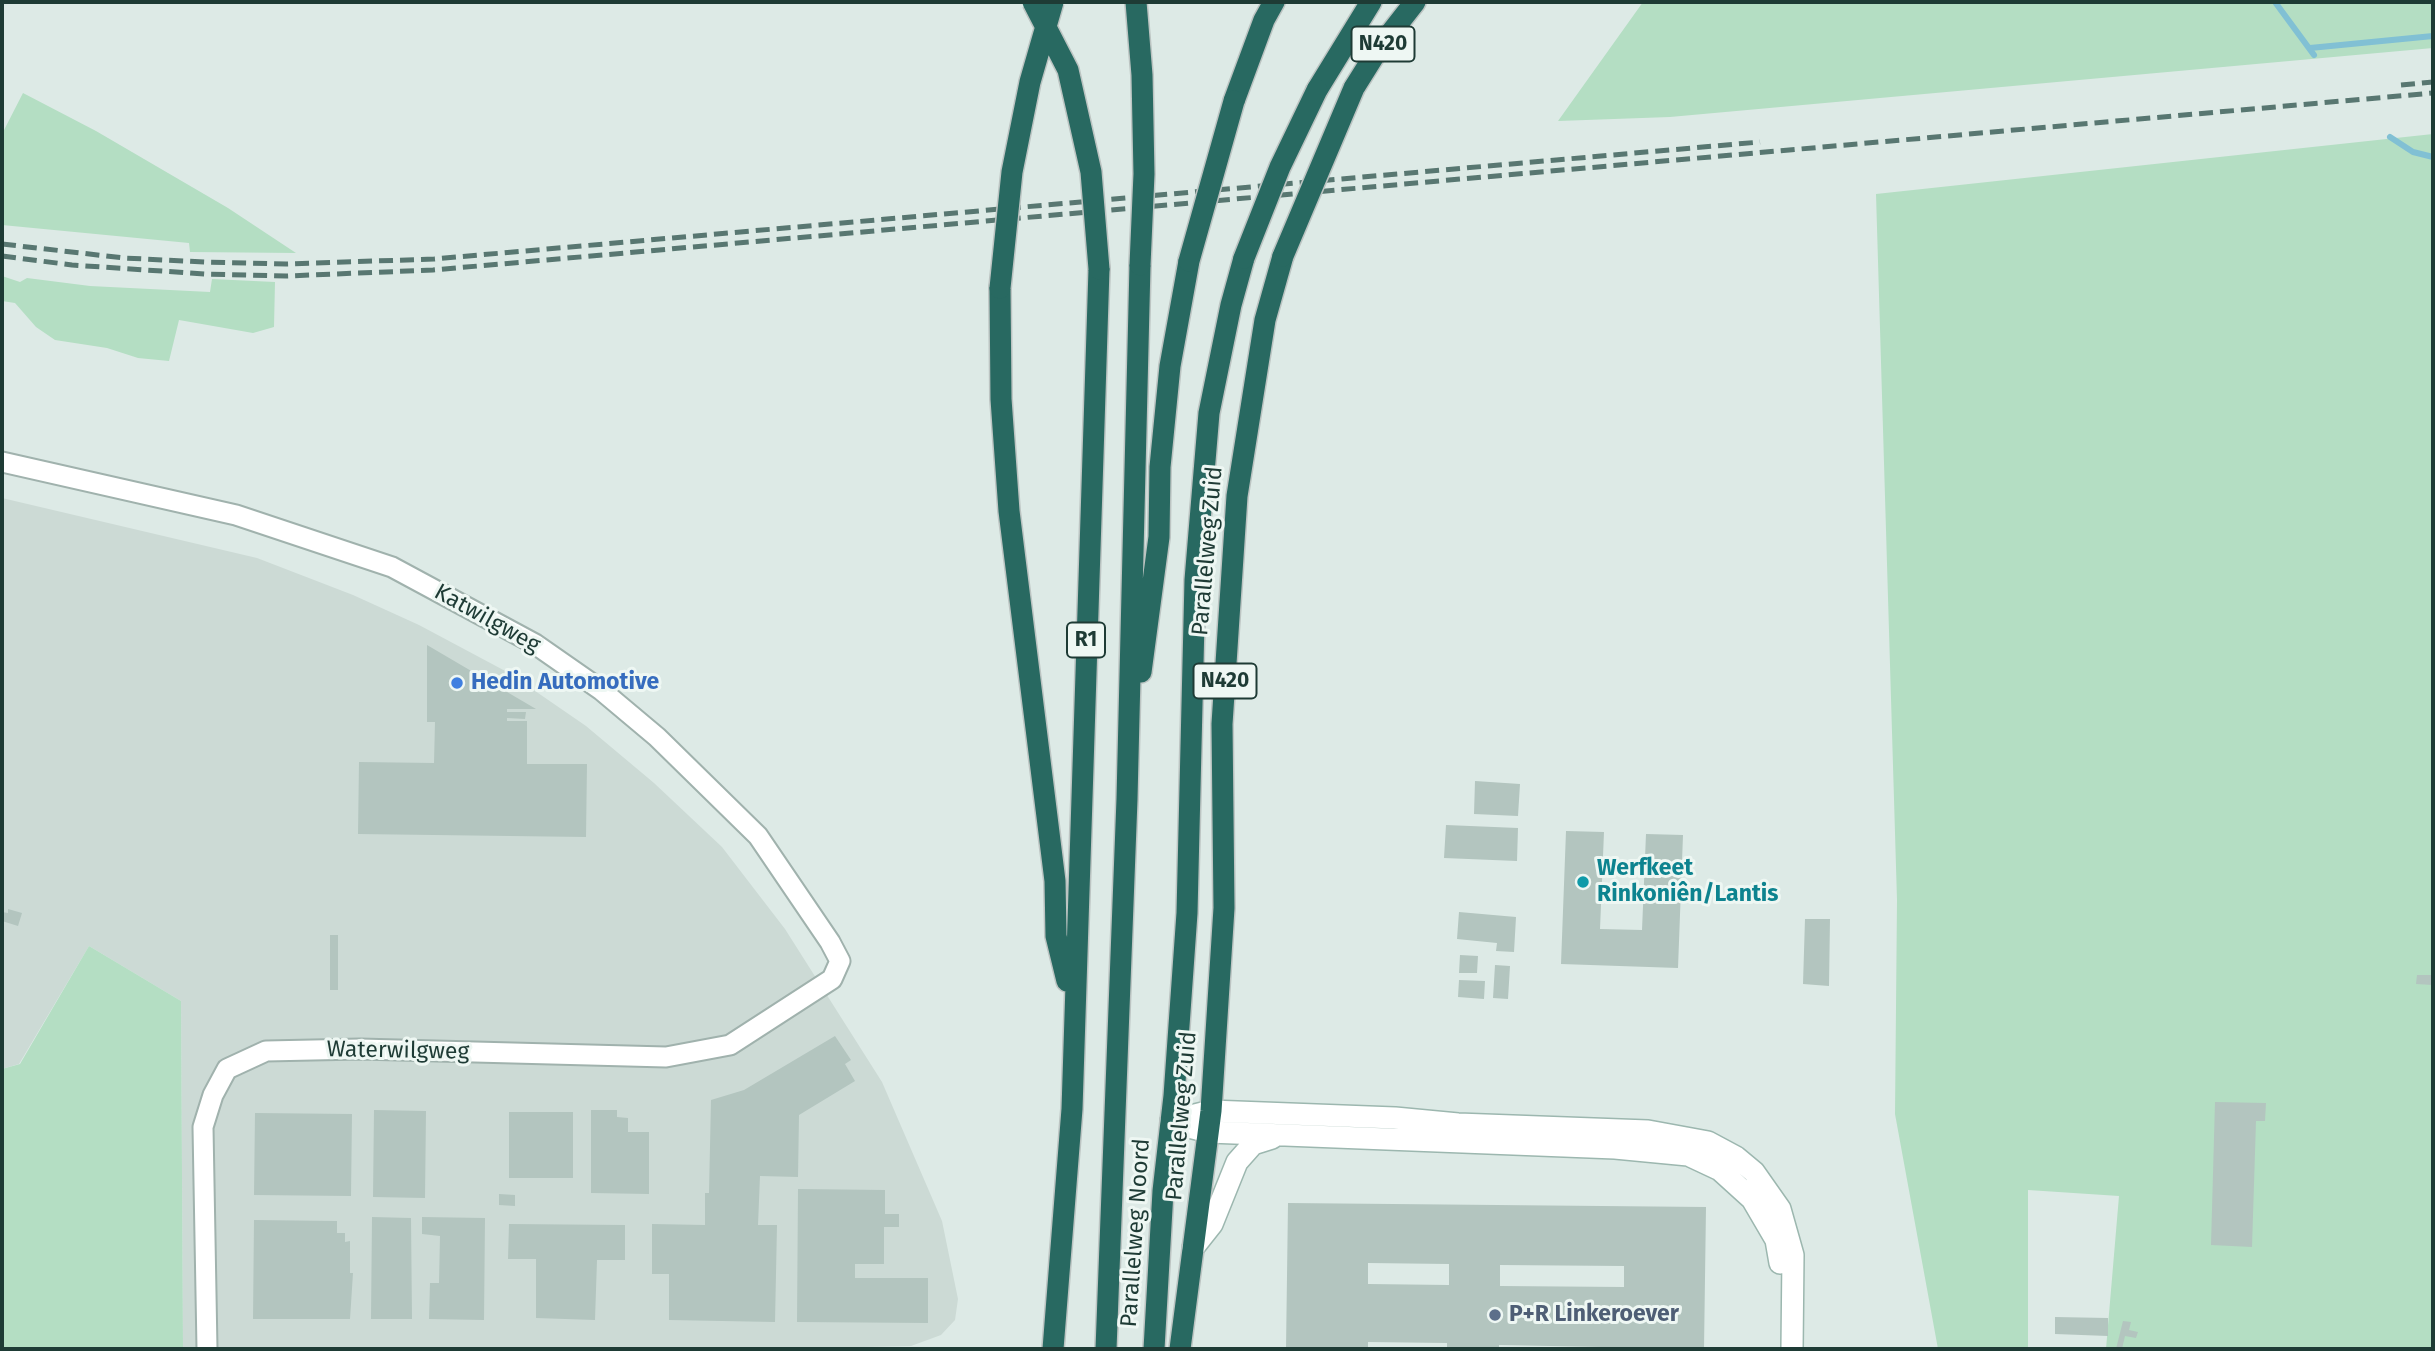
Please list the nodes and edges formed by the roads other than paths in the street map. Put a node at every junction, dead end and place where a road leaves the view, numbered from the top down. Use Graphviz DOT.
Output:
graph roads {
  1 [pos="1033,2"];
  2 [pos="1053,2"];
  3 [pos="1136,2"];
  4 [pos="1274,2"];
  5 [pos="1371,2"];
  6 [pos="1415,2"];
  7 [pos="2,462"];
  8 [pos="1127,799"];
  9 [pos="836,975"];
  10 [pos="1074,1010"];
  11 [pos="1171,1121"];
  12 [pos="1210,1122"];
  13 [pos="1277,1136"];
  14 [pos="1193,1248"];
  15 [pos="207,1349"];
  16 [pos="1053,1349"];
  17 [pos="1106,1349"];
  18 [pos="1154,1349"];
  19 [pos="1180,1349"];
  20 [pos="1779,1349"];
  21 [pos="1792,1349"];
  1 -- 10 [label="highway, R1, bridge"];
  2 -- 10 [label="highway, bridge"];
  3 -- 8 [label="highway, R1, bridge"];
  4 -- 8 [label="highway, bridge"];
  5 -- 11 [label="highway, Parallelweg Zuid / N420, bridge"];
  6 -- 12 [label="highway, Parallelweg Zuid / N420, bridge"];
  7 -- 9 [label="street, Katwilgweg"];
  8 -- 17 [label="highway, R1"];
  9 -- 15 [label="street, Waterwilgweg"];
  10 -- 16 [label="highway, R1"];
  11 -- 12 [label="main road"];
  11 -- 18 [label="highway, Parallelweg Noord / N420"];
  12 -- 13 [label="main road"];
  12 -- 14 [label="highway, Parallelweg Zuid / N420"];
  12 -- 21 [label="main road"];
  13 -- 14 [label="main road"];
  13 -- 20 [label="main road"];
  14 -- 19 [label="highway, Parallelweg Zuid / N420"];
}
